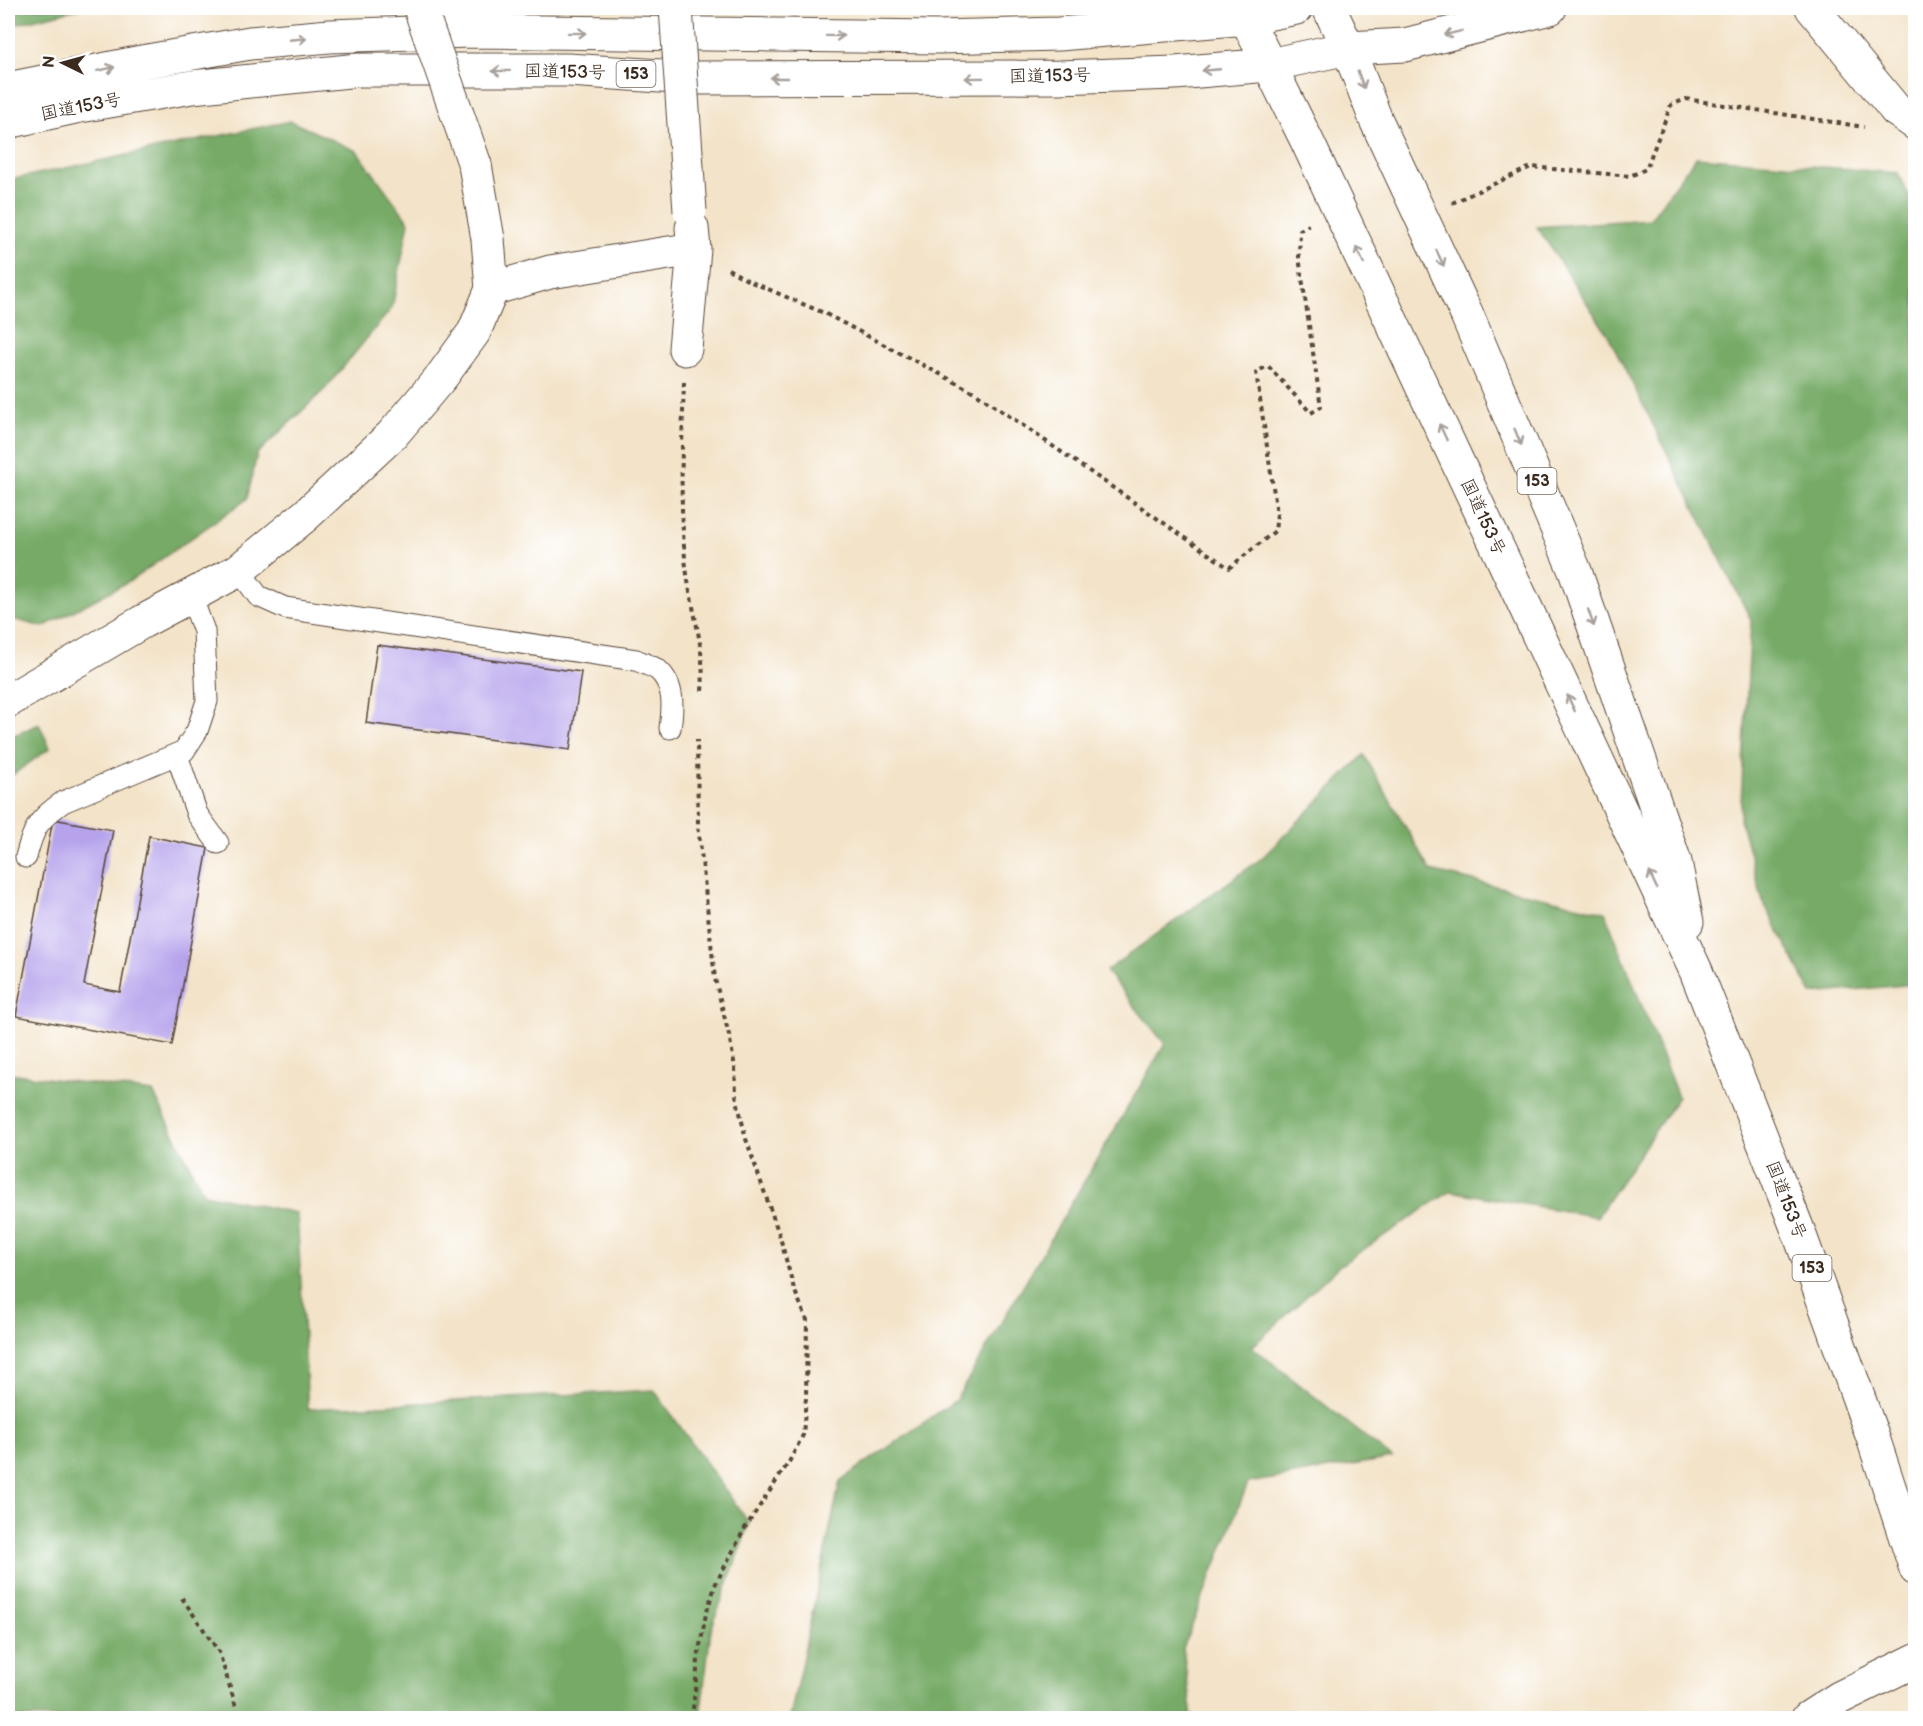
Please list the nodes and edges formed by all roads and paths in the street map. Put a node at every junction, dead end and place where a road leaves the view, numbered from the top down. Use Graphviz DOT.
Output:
graph roads {
  1 [pos="420,8"];
  2 [pos="676,8"];
  3 [pos="1296,8"];
  4 [pos="1329,8"];
  5 [pos="1550,8"];
  6 [pos="1812,8"];
  7 [pos="1244,13"];
  8 [pos="1348,48"];
  9 [pos="1269,65"];
  10 [pos="8,89"];
  11 [pos="1906,117"];
  12 [pos="8,123"];
  13 [pos="1448,205"];
  14 [pos="1312,224"];
  15 [pos="694,249"];
  16 [pos="492,289"];
  17 [pos="685,349"];
  18 [pos="239,570"];
  19 [pos="191,596"];
  20 [pos="702,694"];
  21 [pos="8,701"];
  22 [pos="670,728"];
  23 [pos="697,736"];
  24 [pos="177,755"];
  25 [pos="218,843"];
  26 [pos="26,857"];
  27 [pos="1696,971"];
  28 [pos="1916,1569"];
  29 [pos="182,1598"];
  30 [pos="1916,1660"];
  31 [pos="1843,1708"];
  32 [pos="238,1719"];
  33 [pos="692,1719"];
  34 [pos="1808,1719"];
  1 -- 16 [label="main road, bridge"];
  2 -- 15 [label="main road, bridge"];
  3 -- 7 [label="main road, 国道153号"];
  4 -- 8 [label="main road, 国道153号 / 153"];
  5 -- 8 [label="main road, one-way"];
  6 -- 11 [label="main road"];
  7 -- 9 [label="main road, 国道153号 / 153"];
  10 -- 7 [label="main road, 国道153号, one-way"];
  8 -- 9 [label="main road, 国道153号 / 153"];
  8 -- 27 [label="main road, 国道153号 / 153, one-way"];
  9 -- 12 [label="main road, 国道153号 / 153, one-way"];
  27 -- 9 [label="main road, 国道153号 / 153, one-way"];
  11 -- 13 [label="path"];
  14 -- 15 [label="path"];
  15 -- 16 [label="main road"];
  15 -- 17 [label="main road"];
  16 -- 18 [label="main road"];
  17 -- 20 [label="path"];
  18 -- 19 [label="main road"];
  18 -- 22 [label="lane"];
  19 -- 21 [label="main road"];
  19 -- 24 [label="lane"];
  23 -- 33 [label="path"];
  24 -- 25 [label="lane"];
  24 -- 26 [label="lane"];
  27 -- 28 [label="main road, 国道153号 / 153"];
  29 -- 32 [label="path"];
  30 -- 31 [label="main road"];
  31 -- 34 [label="main road"];
}
